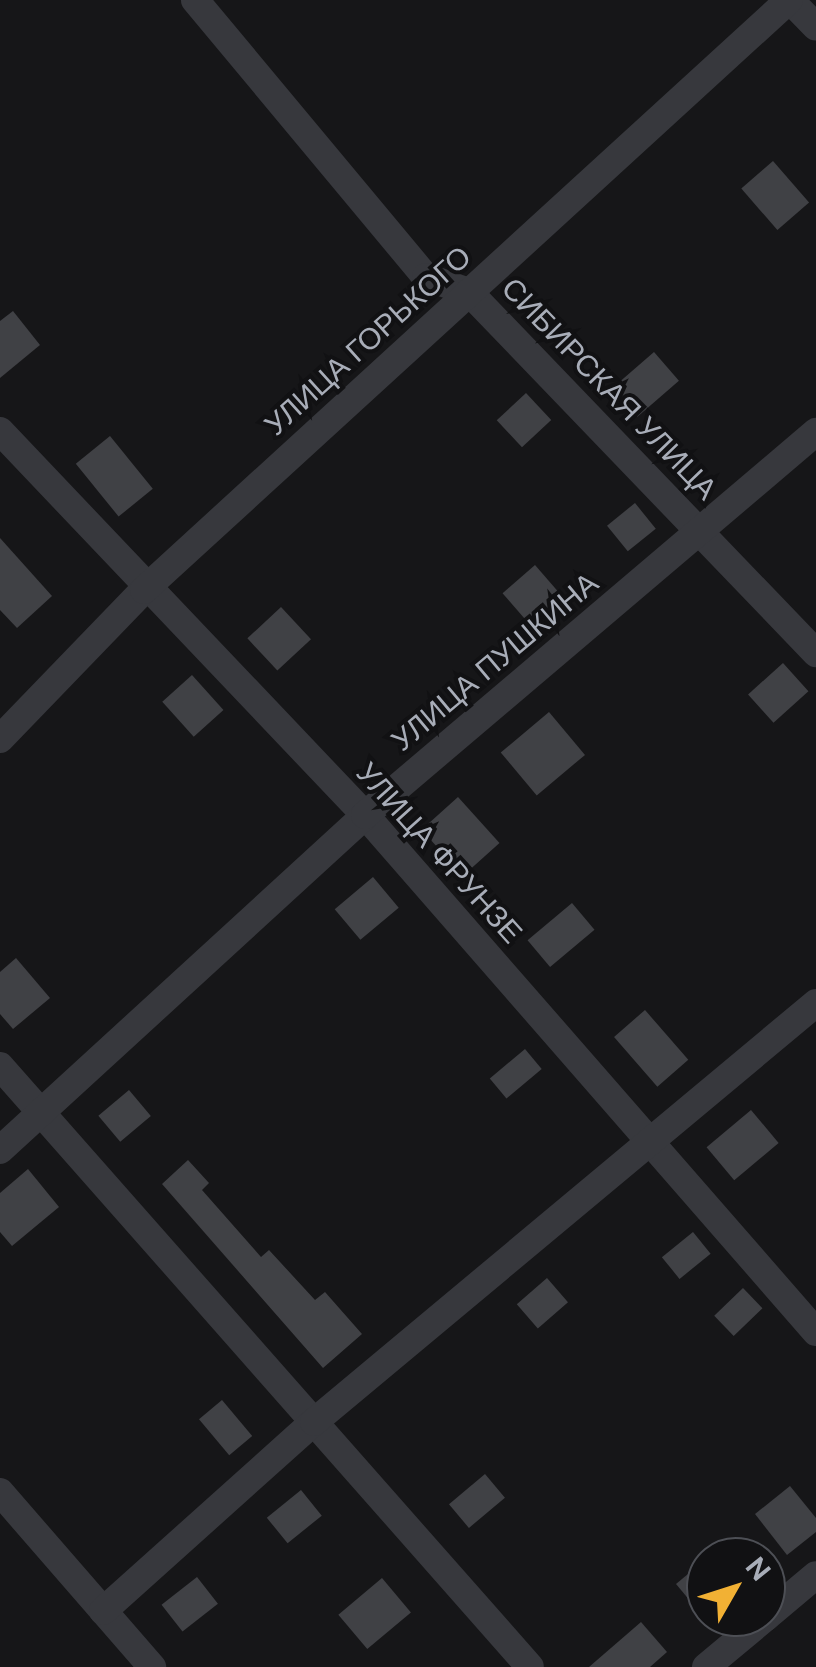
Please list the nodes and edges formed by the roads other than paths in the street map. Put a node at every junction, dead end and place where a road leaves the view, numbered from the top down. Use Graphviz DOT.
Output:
graph roads {
  1 [pos="195,0"];
  2 [pos="789,0"];
  3 [pos="816,27"];
  4 [pos="469,292"];
  5 [pos="0,431"];
  6 [pos="816,432"];
  7 [pos="701,530"];
  8 [pos="144,590"];
  9 [pos="816,653"];
  10 [pos="0,739"];
  11 [pos="364,815"];
  12 [pos="816,1003"];
  13 [pos="0,1066"];
  14 [pos="41,1112"];
  15 [pos="649,1139"];
  16 [pos="0,1150"];
  17 [pos="816,1332"];
  18 [pos="314,1422"];
  19 [pos="0,1492"];
  20 [pos="816,1575"];
  21 [pos="786,1600"];
  22 [pos="103,1610"];
  23 [pos="742,1637"];
  24 [pos="152,1667"];
  25 [pos="530,1667"];
  26 [pos="706,1667"];
  1 -- 4 [label="street, СИБИРСКАЯ УЛИЦА"];
  2 -- 3 [label="street"];
  2 -- 4 [label="street, УЛИЦА ГОРЬКОГО"];
  4 -- 7 [label="street, СИБИРСКАЯ УЛИЦА"];
  4 -- 8 [label="street, УЛИЦА ГОРЬКОГО"];
  5 -- 8 [label="street, УЛИЦА ФРУНЗЕ"];
  6 -- 7 [label="street, УЛИЦА ПУШКИНА"];
  7 -- 9 [label="street, СИБИРСКАЯ УЛИЦА"];
  7 -- 11 [label="street, УЛИЦА ПУШКИНА"];
  8 -- 10 [label="street, УЛИЦА ГОРЬКОГО"];
  8 -- 11 [label="street, УЛИЦА ФРУНЗЕ"];
  11 -- 14 [label="street, УЛИЦА ПУШКИНА"];
  11 -- 15 [label="street, УЛИЦА ФРУНЗЕ"];
  12 -- 15 [label="street"];
  13 -- 14 [label="street"];
  14 -- 16 [label="street, УЛИЦА ПУШКИНА"];
  14 -- 18 [label="street"];
  15 -- 17 [label="street, УЛИЦА ФРУНЗЕ"];
  15 -- 18 [label="street"];
  18 -- 22 [label="street"];
  18 -- 25 [label="street"];
  19 -- 22 [label="street"];
  20 -- 21 [label="street"];
  22 -- 24 [label="street"];
  23 -- 26 [label="street"];
}
